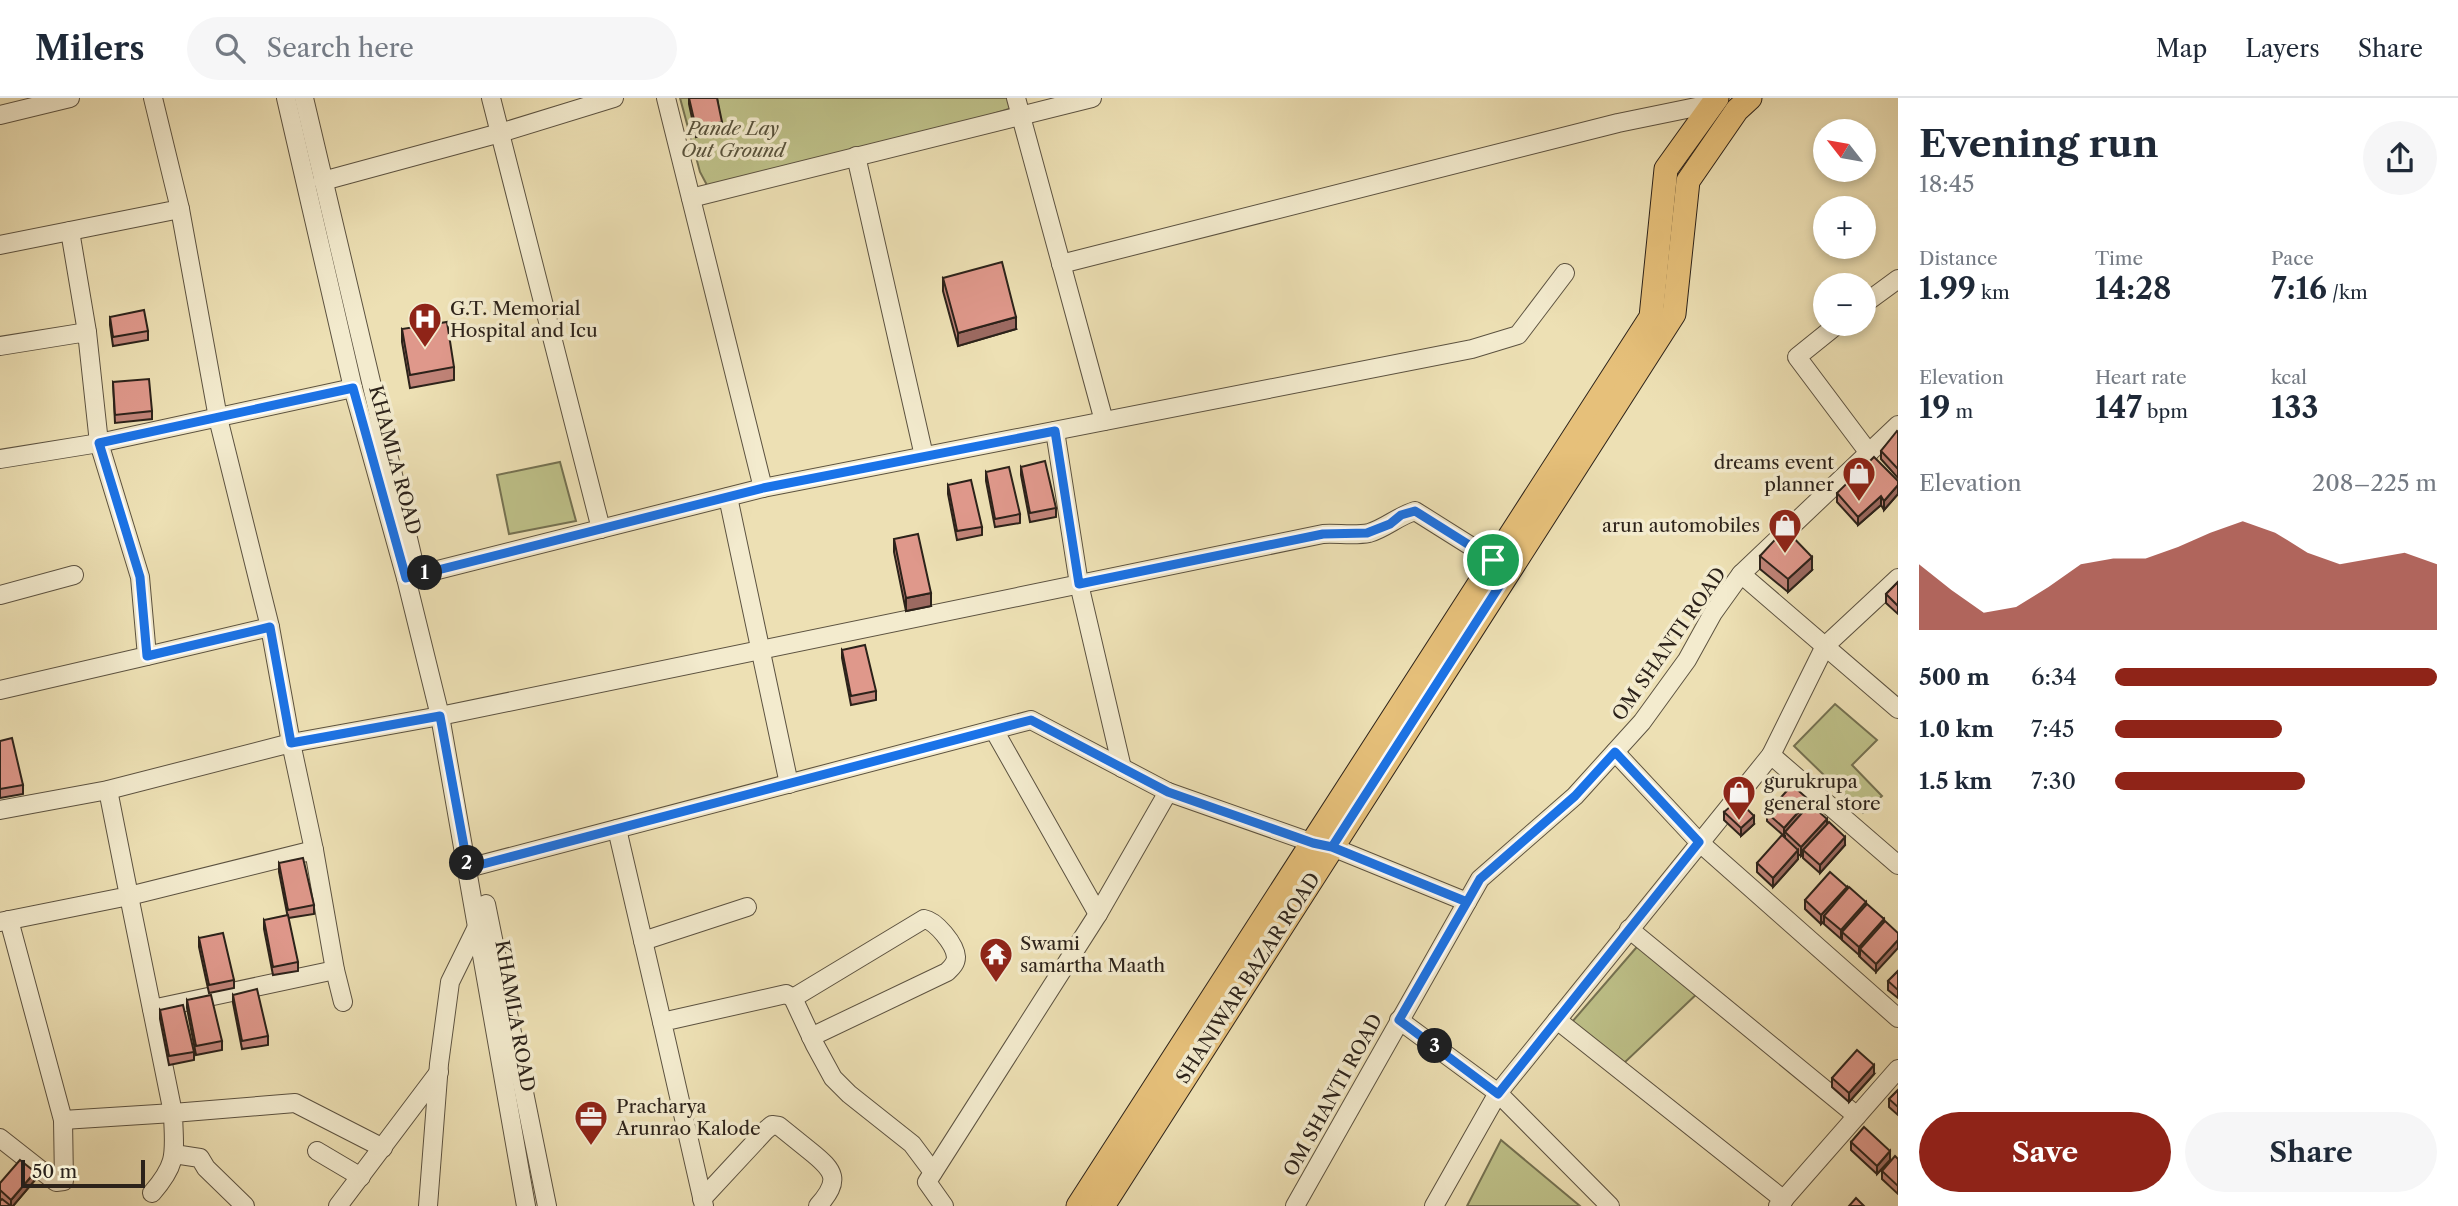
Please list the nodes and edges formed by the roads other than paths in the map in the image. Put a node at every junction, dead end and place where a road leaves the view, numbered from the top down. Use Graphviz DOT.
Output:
graph roads {
  1 [pos="70,98"];
  2 [pos="153,98"];
  3 [pos="286,98"];
  4 [pos="304,98"];
  5 [pos="491,98"];
  6 [pos="614,98"];
  7 [pos="666,98"];
  8 [pos="1092,98"];
  9 [pos="1749,98"];
  10 [pos="1714,101"];
  11 [pos="1017,107"];
  12 [pos="0,115"];
  13 [pos="500,133"];
  14 [pos="856,156"];
  15 [pos="323,181"];
  16 [pos="691,198"];
  17 [pos="180,209"];
  18 [pos="70,231"];
  19 [pos="0,245"];
  20 [pos="1061,264"];
  21 [pos="1565,273"];
  22 [pos="1898,279"];
  23 [pos="1876,295"];
  24 [pos="87,332"];
  25 [pos="1824,336"];
  26 [pos="0,346"];
  27 [pos="353,388"];
  28 [pos="218,418"];
  29 [pos="1104,421"];
  30 [pos="1898,425"];
  31 [pos="1055,431"];
  32 [pos="99,443"];
  33 [pos="1869,453"];
  34 [pos="924,456"];
  35 [pos="0,459"];
  36 [pos="763,488"];
  37 [pos="728,497"];
  38 [pos="601,529"];
  39 [pos="1501,566"];
  40 [pos="1741,574"];
  41 [pos="74,575"];
  42 [pos="411,577"];
  43 [pos="1898,578"];
  44 [pos="1079,584"];
  45 [pos="0,595"];
  46 [pos="270,627"];
  47 [pos="1825,646"];
  48 [pos="760,650"];
  49 [pos="147,656"];
  50 [pos="0,690"];
  51 [pos="1898,709"];
  52 [pos="443,716"];
  53 [pos="994,730"];
  54 [pos="291,743"];
  55 [pos="1615,752"];
  56 [pos="1772,755"];
  57 [pos="1122,768"];
  58 [pos="789,784"];
  59 [pos="108,790"];
  60 [pos="1168,792"];
  61 [pos="0,810"];
  62 [pos="617,829"];
  63 [pos="1699,842"];
  64 [pos="1322,845"];
  65 [pos="314,850"];
  66 [pos="1898,865"];
  67 [pos="473,867"];
  68 [pos="130,896"];
  69 [pos="1467,902"];
  70 [pos="747,907"];
  71 [pos="922,912"];
  72 [pos="1098,914"];
  73 [pos="4,921"];
  74 [pos="478,925"];
  75 [pos="1629,929"];
  76 [pos="643,941"];
  77 [pos="335,970"];
  78 [pos="790,996"];
  79 [pos="344,1002"];
  80 [pos="152,1009"];
  81 [pos="1898,1018"];
  82 [pos="1399,1020"];
  83 [pos="1557,1020"];
  84 [pos="662,1022"];
  85 [pos="811,1037"];
  86 [pos="1898,1069"];
  87 [pos="439,1072"];
  88 [pos="1498,1094"];
  89 [pos="173,1114"];
  90 [pos="1857,1116"];
  91 [pos="64,1120"];
  92 [pos="0,1138"];
  93 [pos="383,1148"];
  94 [pos="317,1151"];
  95 [pos="174,1154"];
  96 [pos="933,1172"];
  97 [pos="361,1177"];
  98 [pos="152,1194"];
  99 [pos="703,1202"];
  100 [pos="1781,1203"];
  101 [pos="245,1206"];
  102 [pos="338,1206"];
  103 [pos="428,1206"];
  104 [pos="526,1206"];
  105 [pos="547,1206"];
  106 [pos="818,1206"];
  107 [pos="944,1206"];
  108 [pos="1078,1206"];
  109 [pos="1102,1206"];
  110 [pos="1295,1206"];
  111 [pos="1434,1206"];
  112 [pos="1610,1206"];
  1 -- 12 [label="street"];
  2 -- 17 [label="street"];
  3 -- 27 [label="street, KHAMLA ROAD"];
  4 -- 15 [label="street, KHAMLA ROAD"];
  5 -- 13 [label="street"];
  6 -- 13 [label="street"];
  7 -- 16 [label="street"];
  8 -- 11 [label="street"];
  9 -- 39 [label="main road"];
  10 -- 20 [label="street"];
  10 -- 39 [label="main road, SHANIWAR BAZAR ROAD"];
  11 -- 14 [label="street"];
  11 -- 20 [label="street"];
  13 -- 15 [label="street"];
  13 -- 38 [label="street"];
  14 -- 16 [label="street"];
  14 -- 34 [label="street"];
  15 -- 42 [label="street, KHAMLA ROAD"];
  16 -- 36 [label="street"];
  17 -- 18 [label="street"];
  17 -- 28 [label="street"];
  18 -- 19 [label="street"];
  18 -- 24 [label="street"];
  20 -- 29 [label="street"];
  21 -- 29 [label="street"];
  22 -- 23 [label="street"];
  24 -- 26 [label="street"];
  24 -- 32 [label="street"];
  25 -- 33 [label="street"];
  27 -- 28 [label="street"];
  27 -- 42 [label="street, KHAMLA ROAD"];
  28 -- 32 [label="street"];
  28 -- 46 [label="street"];
  29 -- 31 [label="street"];
  30 -- 33 [label="street"];
  31 -- 34 [label="street"];
  31 -- 44 [label="street"];
  32 -- 35 [label="street"];
  32 -- 49 [label="street"];
  33 -- 40 [label="street"];
  34 -- 36 [label="street"];
  36 -- 37 [label="street"];
  37 -- 38 [label="street"];
  37 -- 48 [label="street"];
  38 -- 42 [label="street"];
  39 -- 44 [label="street"];
  39 -- 64 [label="main road, SHANIWAR BAZAR ROAD"];
  40 -- 47 [label="street, OM SHANTI ROAD"];
  40 -- 55 [label="street, OM SHANTI ROAD"];
  41 -- 45 [label="street"];
  42 -- 52 [label="street, KHAMLA ROAD"];
  43 -- 47 [label="street"];
  44 -- 48 [label="street"];
  44 -- 57 [label="street"];
  46 -- 49 [label="street"];
  46 -- 54 [label="street"];
  47 -- 51 [label="street, OM SHANTI ROAD"];
  47 -- 56 [label="street"];
  48 -- 52 [label="street"];
  48 -- 58 [label="street"];
  49 -- 50 [label="street"];
  52 -- 54 [label="street"];
  52 -- 67 [label="street, KHAMLA ROAD"];
  53 -- 57 [label="street"];
  53 -- 58 [label="street"];
  53 -- 72 [label="street"];
  54 -- 59 [label="street"];
  54 -- 65 [label="street"];
  55 -- 63 [label="street"];
  55 -- 69 [label="street, OM SHANTI ROAD"];
  56 -- 63 [label="street"];
  56 -- 66 [label="street"];
  57 -- 60 [label="street"];
  58 -- 62 [label="street"];
  59 -- 61 [label="street"];
  59 -- 68 [label="street"];
  60 -- 64 [label="street"];
  60 -- 72 [label="street"];
  62 -- 67 [label="street"];
  62 -- 76 [label="street"];
  63 -- 75 [label="street"];
  63 -- 81 [label="street"];
  64 -- 69 [label="street"];
  64 -- 108 [label="main road"];
  64 -- 109 [label="main road, SHANIWAR BAZAR ROAD"];
  65 -- 68 [label="street"];
  65 -- 77 [label="street"];
  67 -- 74 [label="street, KHAMLA ROAD"];
  67 -- 105 [label="street, KHAMLA ROAD"];
  68 -- 73 [label="street"];
  68 -- 80 [label="street"];
  69 -- 82 [label="street, OM SHANTI ROAD"];
  70 -- 76 [label="street"];
  71 -- 78 [label="street"];
  72 -- 96 [label="street"];
  73 -- 91 [label="street"];
  74 -- 87 [label="street"];
  74 -- 104 [label="street, KHAMLA ROAD"];
  75 -- 83 [label="street"];
  75 -- 90 [label="street"];
  76 -- 84 [label="street"];
  77 -- 79 [label="street"];
  77 -- 80 [label="street"];
  78 -- 84 [label="street"];
  78 -- 85 [label="street"];
  78 -- 85 [label="street"];
  80 -- 89 [label="street"];
  82 -- 88 [label="street"];
  82 -- 110 [label="street, OM SHANTI ROAD"];
  83 -- 88 [label="street"];
  83 -- 100 [label="street"];
  84 -- 99 [label="street"];
  85 -- 96 [label="street"];
  86 -- 90 [label="street"];
  87 -- 93 [label="street"];
  87 -- 103 [label="street"];
  88 -- 111 [label="street"];
  88 -- 112 [label="street"];
  89 -- 91 [label="street"];
  89 -- 93 [label="street"];
  89 -- 95 [label="street"];
  90 -- 100 [label="street"];
  91 -- 92 [label="street"];
  93 -- 97 [label="street"];
  94 -- 97 [label="street"];
  95 -- 98 [label="street"];
  95 -- 101 [label="street"];
  96 -- 107 [label="street"];
  97 -- 102 [label="street"];
  99 -- 106 [label="street"];
}
